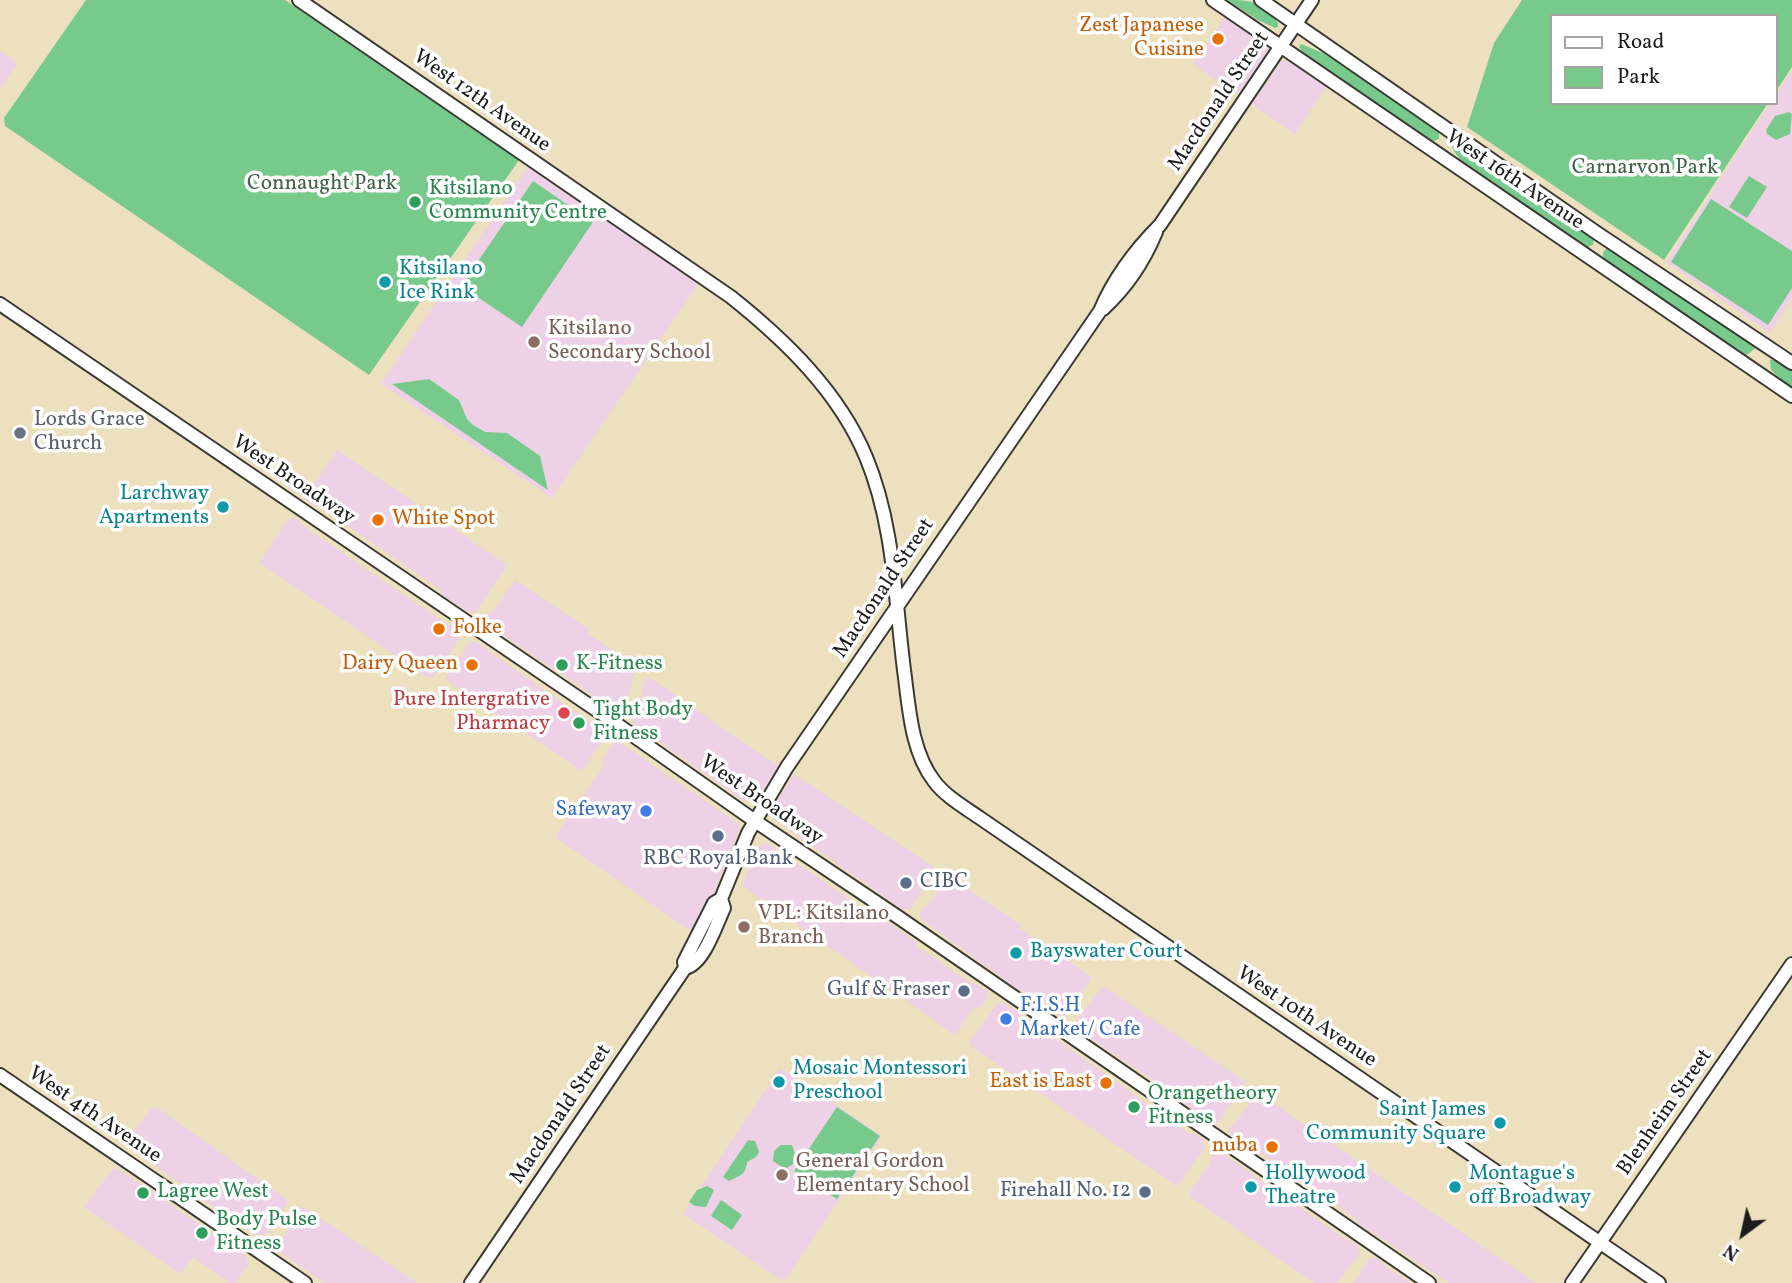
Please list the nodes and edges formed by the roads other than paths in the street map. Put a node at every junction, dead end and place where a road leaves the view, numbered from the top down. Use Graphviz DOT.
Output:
graph roads {
  1 [pos="299,0"];
  2 [pos="1213,0"];
  3 [pos="1261,0"];
  4 [pos="1312,0"];
  5 [pos="1297,24"];
  6 [pos="1282,47"];
  7 [pos="0,304"];
  8 [pos="1792,363"];
  9 [pos="1792,396"];
  10 [pos="896,607"];
  11 [pos="934,782"];
  12 [pos="755,821"];
  13 [pos="1792,964"];
  14 [pos="0,1075"];
  15 [pos="1600,1242"];
  16 [pos="305,1283"];
  17 [pos="471,1283"];
  18 [pos="1429,1283"];
  19 [pos="1572,1283"];
  20 [pos="1659,1283"];
  1 -- 10 [label="street, West 12th Avenue"];
  2 -- 6 [label="street, West 16th Avenue"];
  3 -- 5 [label="street, West 16th Avenue"];
  4 -- 5 [label="street, Macdonald Street"];
  5 -- 6 [label="street, Macdonald Street"];
  5 -- 8 [label="street, West 16th Avenue"];
  6 -- 9 [label="street, West 16th Avenue"];
  6 -- 10 [label="street, Macdonald Street"];
  7 -- 12 [label="street, West Broadway"];
  10 -- 11 [label="street, West 12th Avenue"];
  10 -- 12 [label="street, Macdonald Street"];
  11 -- 15 [label="street, West 10th Avenue"];
  12 -- 17 [label="street, Macdonald Street"];
  12 -- 18 [label="street, West Broadway"];
  13 -- 15 [label="street, Blenheim Street"];
  14 -- 16 [label="street, West 4th Avenue"];
  15 -- 19 [label="street, Blenheim Street"];
  15 -- 20 [label="street, West 10th Avenue"];
}
